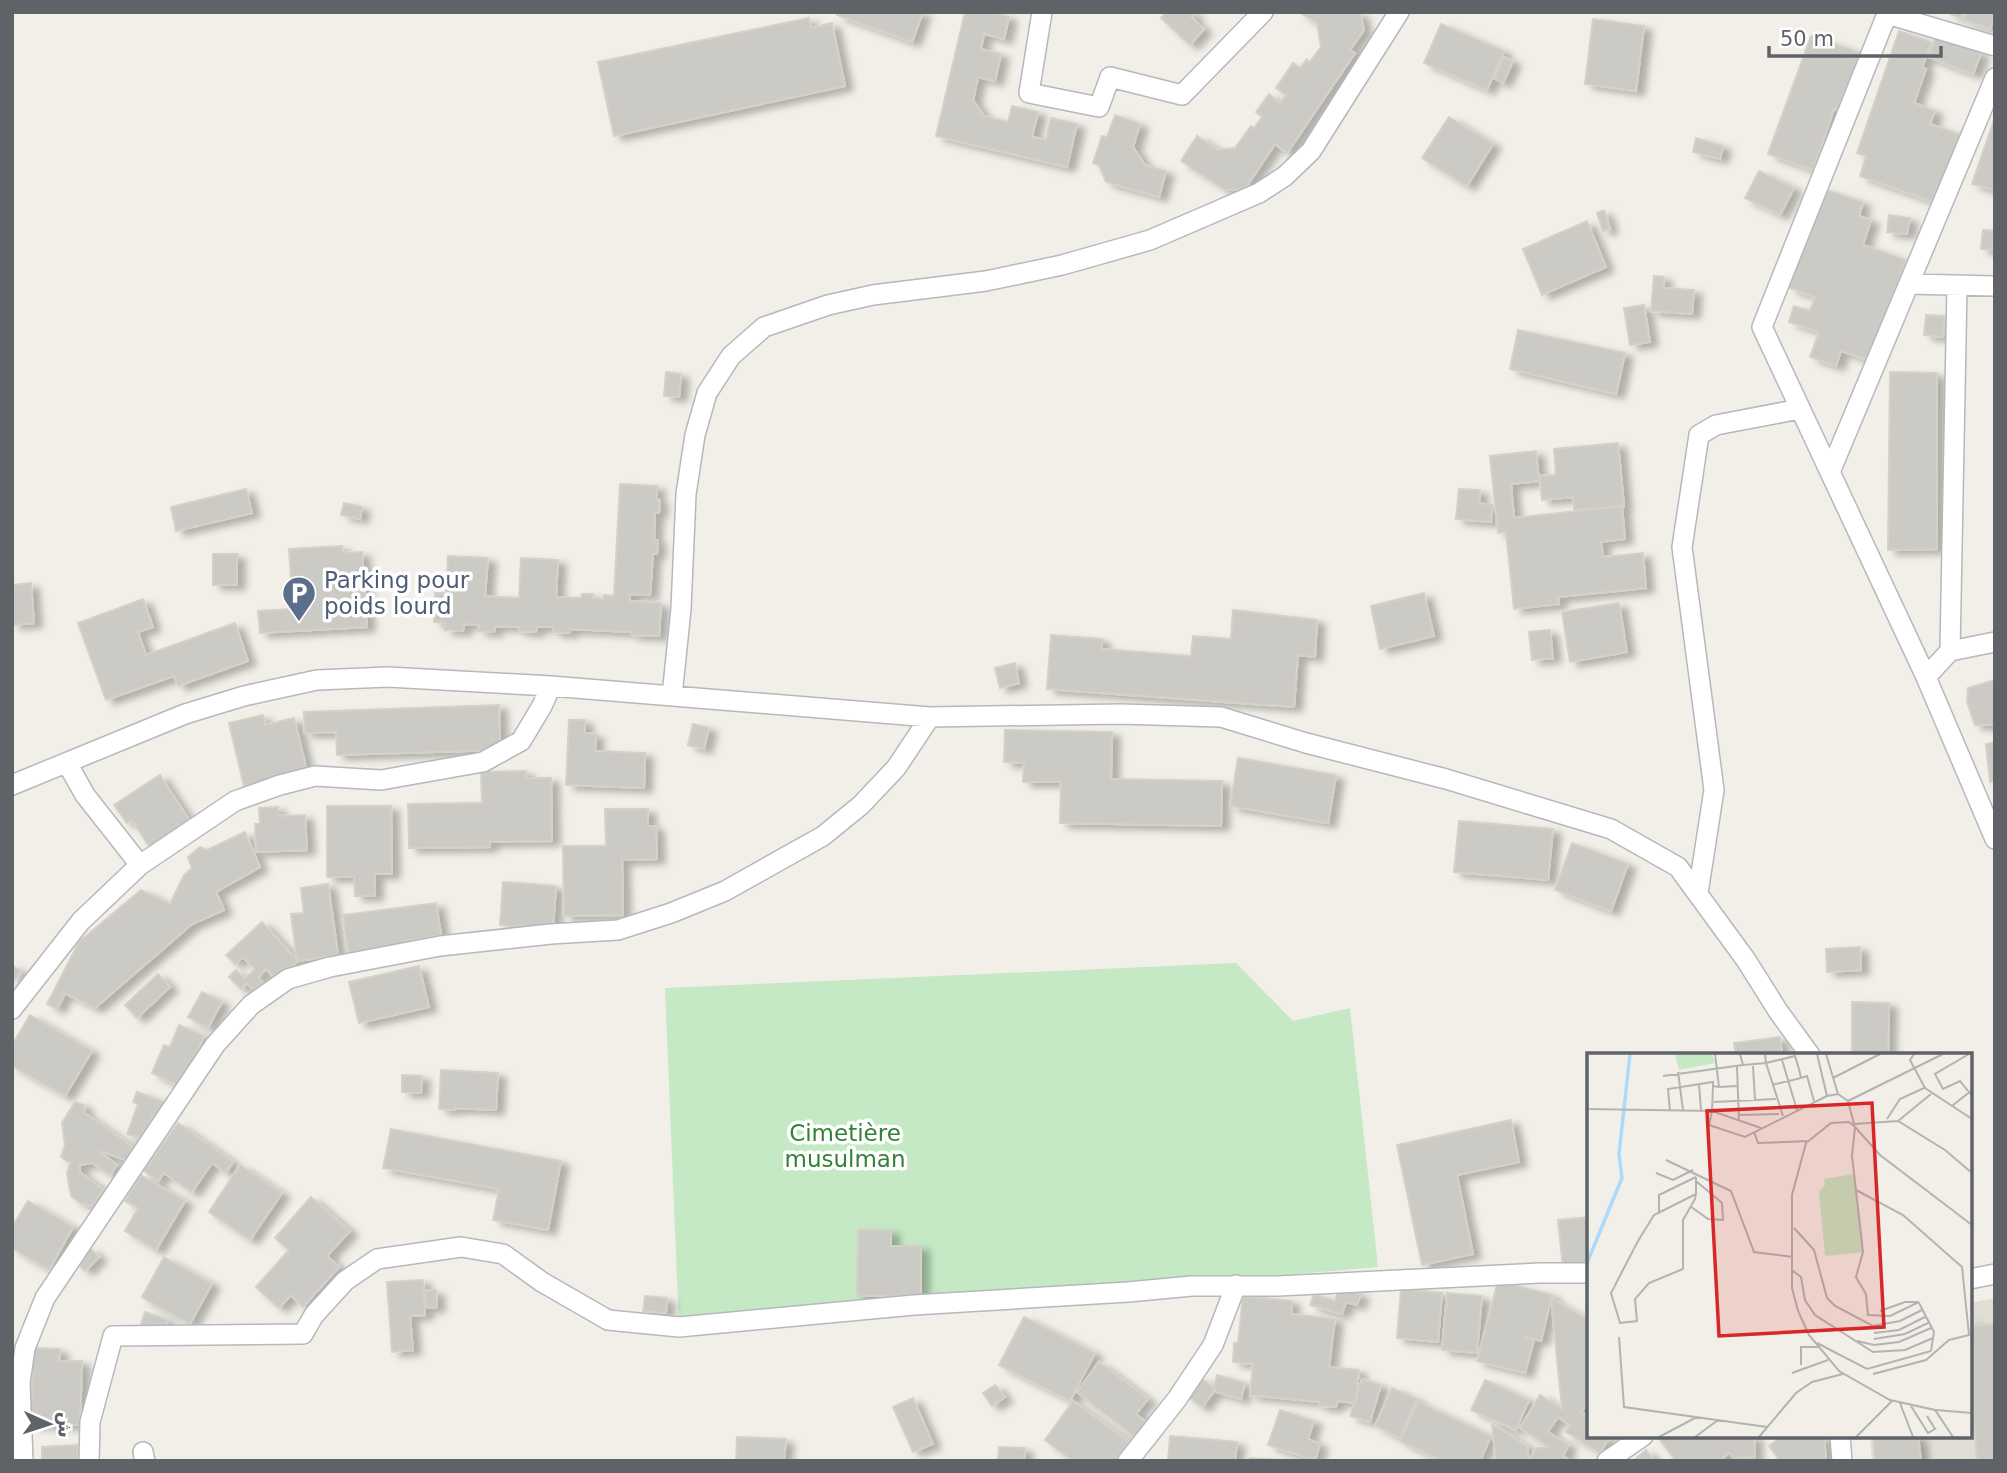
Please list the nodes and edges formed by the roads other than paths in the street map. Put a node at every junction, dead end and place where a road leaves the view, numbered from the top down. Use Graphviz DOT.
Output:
graph roads {
  1 [pos="1042,12"];
  2 [pos="1263,12"];
  3 [pos="1399,12"];
  4 [pos="1995,46"];
  5 [pos="1995,78"];
  6 [pos="1909,284"];
  7 [pos="1957,286"];
  8 [pos="1995,286"];
  9 [pos="1800,409"];
  10 [pos="1830,472"];
  11 [pos="1995,642"];
  12 [pos="1950,651"];
  13 [pos="1926,677"];
  14 [pos="551,686"];
  15 [pos="671,696"];
  16 [pos="930,717"];
  17 [pos="67,763"];
  18 [pos="12,785"];
  19 [pos="1986,797"];
  20 [pos="1995,839"];
  21 [pos="140,865"];
  22 [pos="1698,894"];
  23 [pos="12,1009"];
  24 [pos="1809,1053"];
  25 [pos="1587,1273"];
  26 [pos="1995,1275"];
  27 [pos="1972,1279"];
  28 [pos="1236,1284"];
  29 [pos="1640,1438"];
  30 [pos="1840,1438"];
  31 [pos="23,1461"];
  32 [pos="89,1461"];
  33 [pos="1128,1461"];
  34 [pos="1607,1461"];
  35 [pos="1842,1461"];
  1 -- 2 [label="street"];
  3 -- 15 [label="street"];
  4 -- 9 [label="street"];
  5 -- 6 [label="street"];
  6 -- 7 [label="street"];
  6 -- 10 [label="street"];
  7 -- 8 [label="street"];
  7 -- 12 [label="street"];
  9 -- 10 [label="street"];
  9 -- 22 [label="street"];
  10 -- 13 [label="street"];
  11 -- 12 [label="street"];
  12 -- 13 [label="street"];
  13 -- 19 [label="street"];
  14 -- 15 [label="street"];
  14 -- 17 [label="street"];
  14 -- 21 [label="street"];
  15 -- 16 [label="street"];
  16 -- 22 [label="street"];
  16 -- 31 [label="street"];
  17 -- 18 [label="street"];
  17 -- 21 [label="street"];
  19 -- 20 [label="street"];
  21 -- 23 [label="street"];
  22 -- 24 [label="street"];
  25 -- 28 [label="street"];
  26 -- 27 [label="street"];
  28 -- 32 [label="street"];
  28 -- 33 [label="street"];
  29 -- 34 [label="street"];
  30 -- 35 [label="street"];
}
